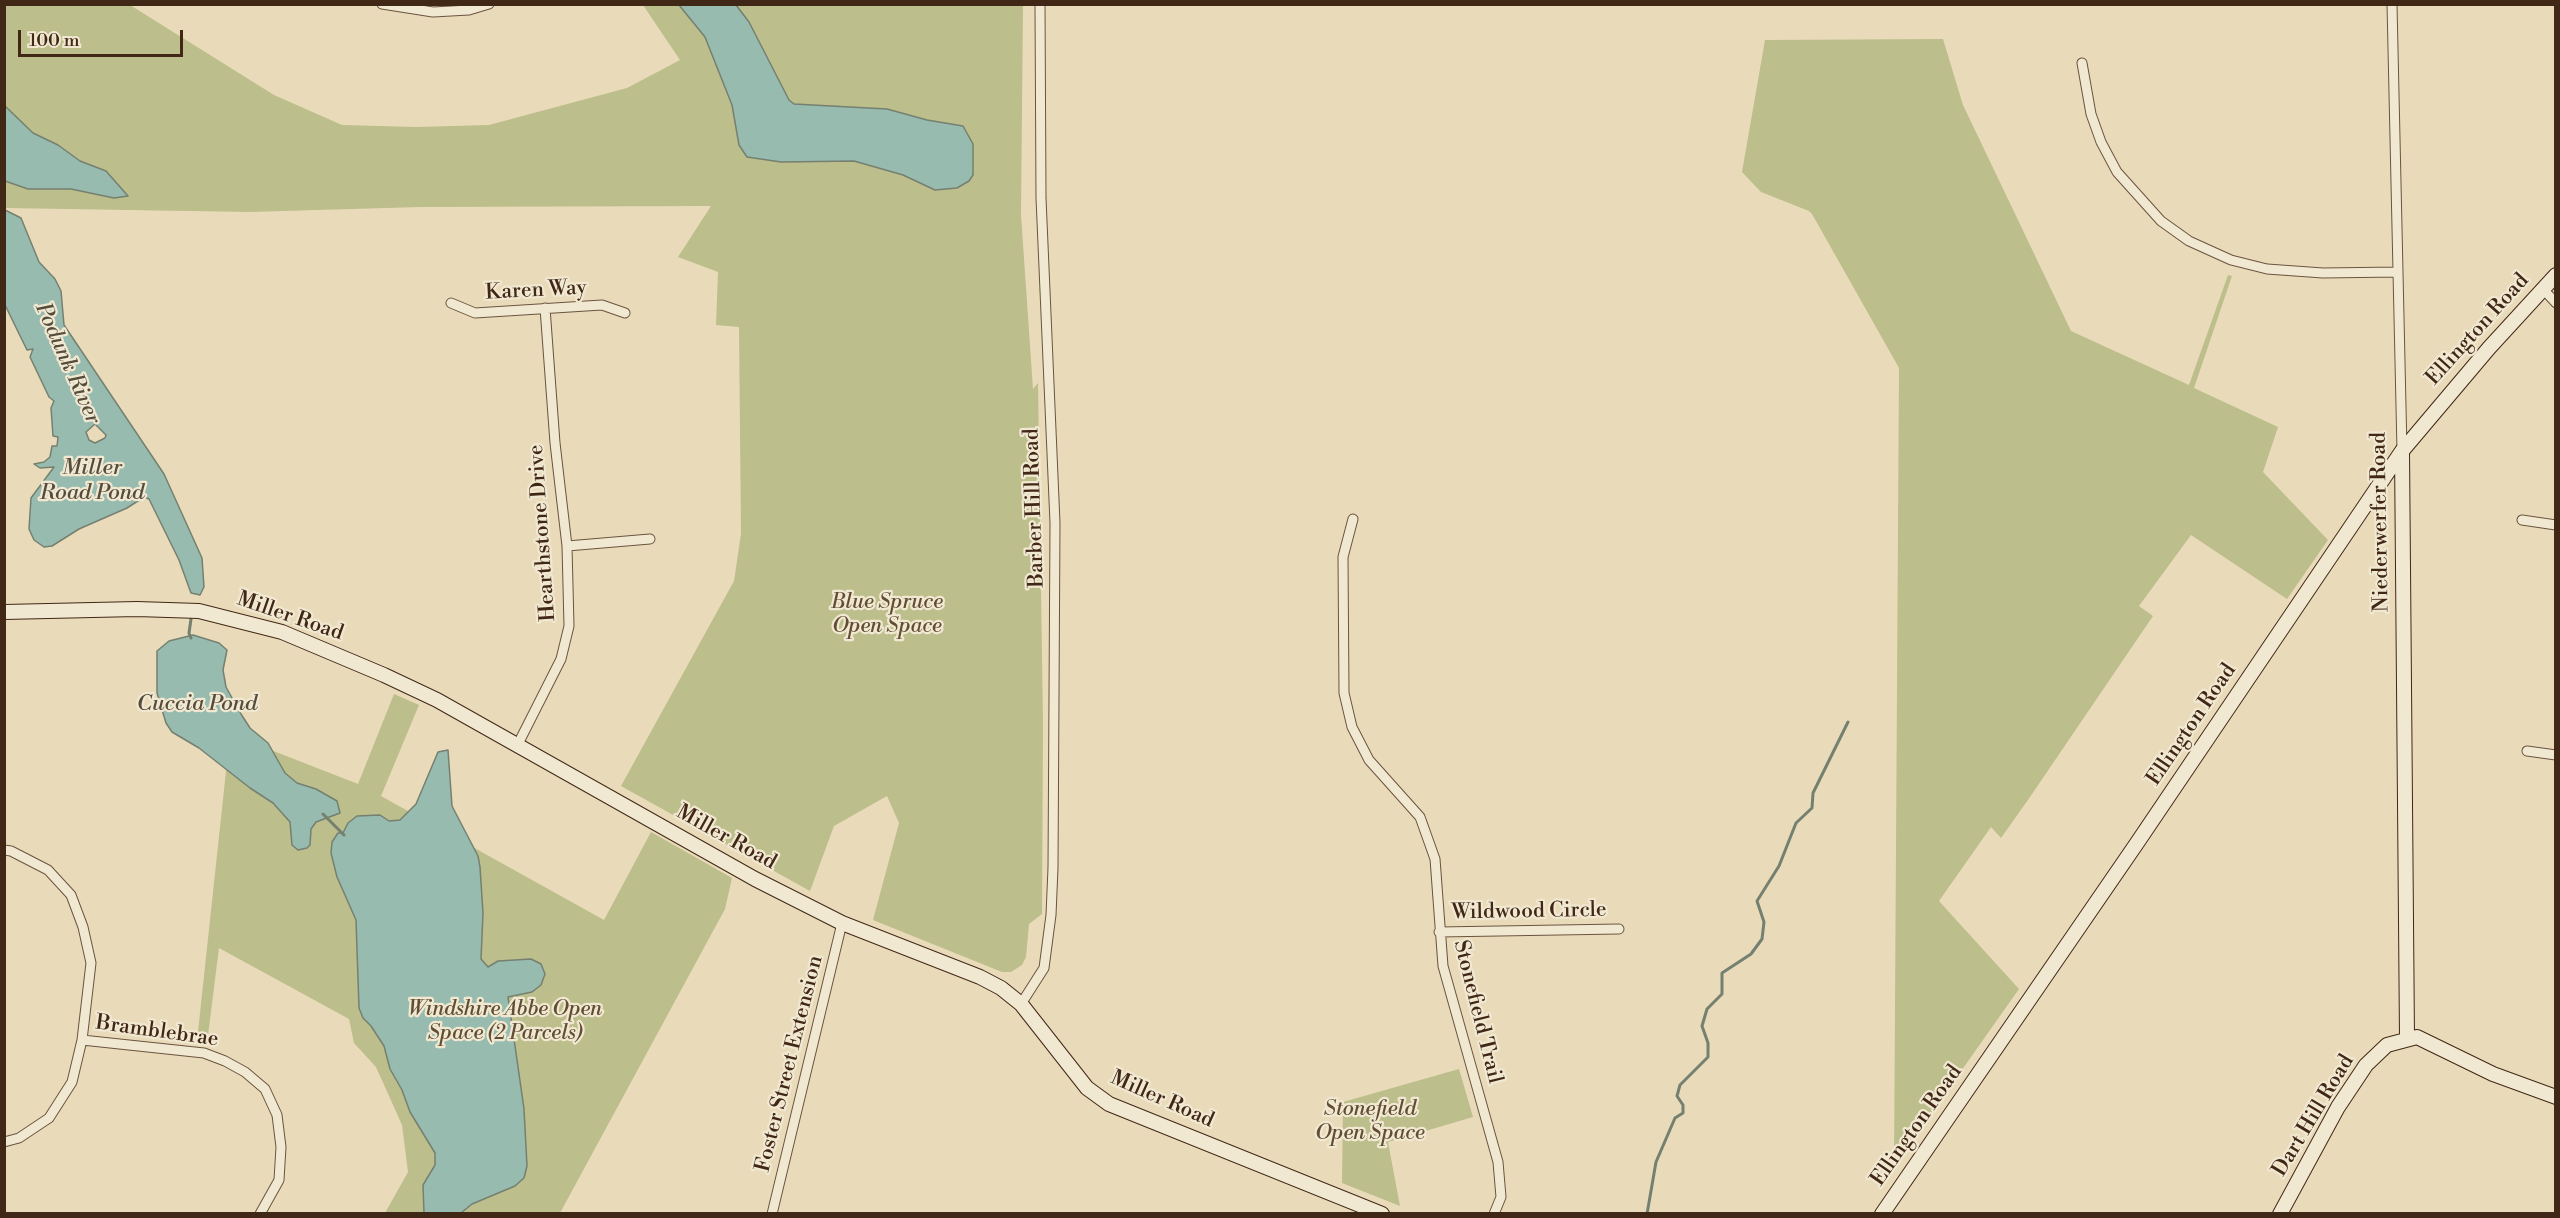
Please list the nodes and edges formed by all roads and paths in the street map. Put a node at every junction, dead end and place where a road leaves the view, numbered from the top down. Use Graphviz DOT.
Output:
graph roads {
  1 [pos="382,4"];
  2 [pos="489,4"];
  3 [pos="1040,4"];
  4 [pos="2392,4"];
  5 [pos="2082,63"];
  6 [pos="2397,272"];
  7 [pos="2556,275"];
  8 [pos="2543,289"];
  9 [pos="451,303"];
  10 [pos="2556,303"];
  11 [pos="545,308"];
  12 [pos="624,313"];
  13 [pos="2402,451"];
  14 [pos="1353,519"];
  15 [pos="2522,520"];
  16 [pos="2556,525"];
  17 [pos="650,539"];
  18 [pos="567,546"];
  19 [pos="4,612"];
  20 [pos="518,744"];
  21 [pos="2527,751"];
  22 [pos="2556,755"];
  23 [pos="4,850"];
  24 [pos="842,923"];
  25 [pos="1619,929"];
  26 [pos="1439,932"];
  27 [pos="1021,1004"];
  28 [pos="2407,1038"];
  29 [pos="82,1040"];
  30 [pos="2556,1097"];
  31 [pos="4,1142"];
  32 [pos="260,1214"];
  33 [pos="772,1214"];
  34 [pos="1382,1214"];
  35 [pos="1494,1214"];
  36 [pos="1882,1214"];
  37 [pos="2280,1214"];
  1 -- 2 [label="street"];
  3 -- 27 [label="street, Barber Hill Road"];
  4 -- 6 [label="street, Niederwerfer Road"];
  5 -- 6 [label="street"];
  6 -- 13 [label="street, Niederwerfer Road"];
  7 -- 8 [label="street, Ellington Road"];
  8 -- 10 [label="street"];
  8 -- 13 [label="street, Ellington Road"];
  9 -- 11 [label="street, Karen Way"];
  11 -- 12 [label="street, Karen Way"];
  11 -- 18 [label="street, Hearthstone Drive"];
  13 -- 28 [label="street, Niederwerfer Road"];
  13 -- 36 [label="street, Ellington Road"];
  14 -- 26 [label="street, Stonefield Trail"];
  15 -- 16 [label="street"];
  17 -- 18 [label="street"];
  18 -- 20 [label="street, Hearthstone Drive"];
  19 -- 20 [label="street, Miller Road"];
  20 -- 24 [label="street, Miller Road"];
  21 -- 22 [label="street"];
  23 -- 29 [label="street"];
  24 -- 27 [label="street, Miller Road"];
  24 -- 33 [label="street, Foster Street Extension"];
  25 -- 26 [label="street, Wildwood Circle"];
  26 -- 35 [label="street, Stonefield Trail"];
  27 -- 34 [label="street, Miller Road"];
  28 -- 30 [label="street"];
  28 -- 37 [label="street, Dart Hill Road"];
  29 -- 31 [label="street"];
  29 -- 32 [label="street, Bramblebrae"];
}
